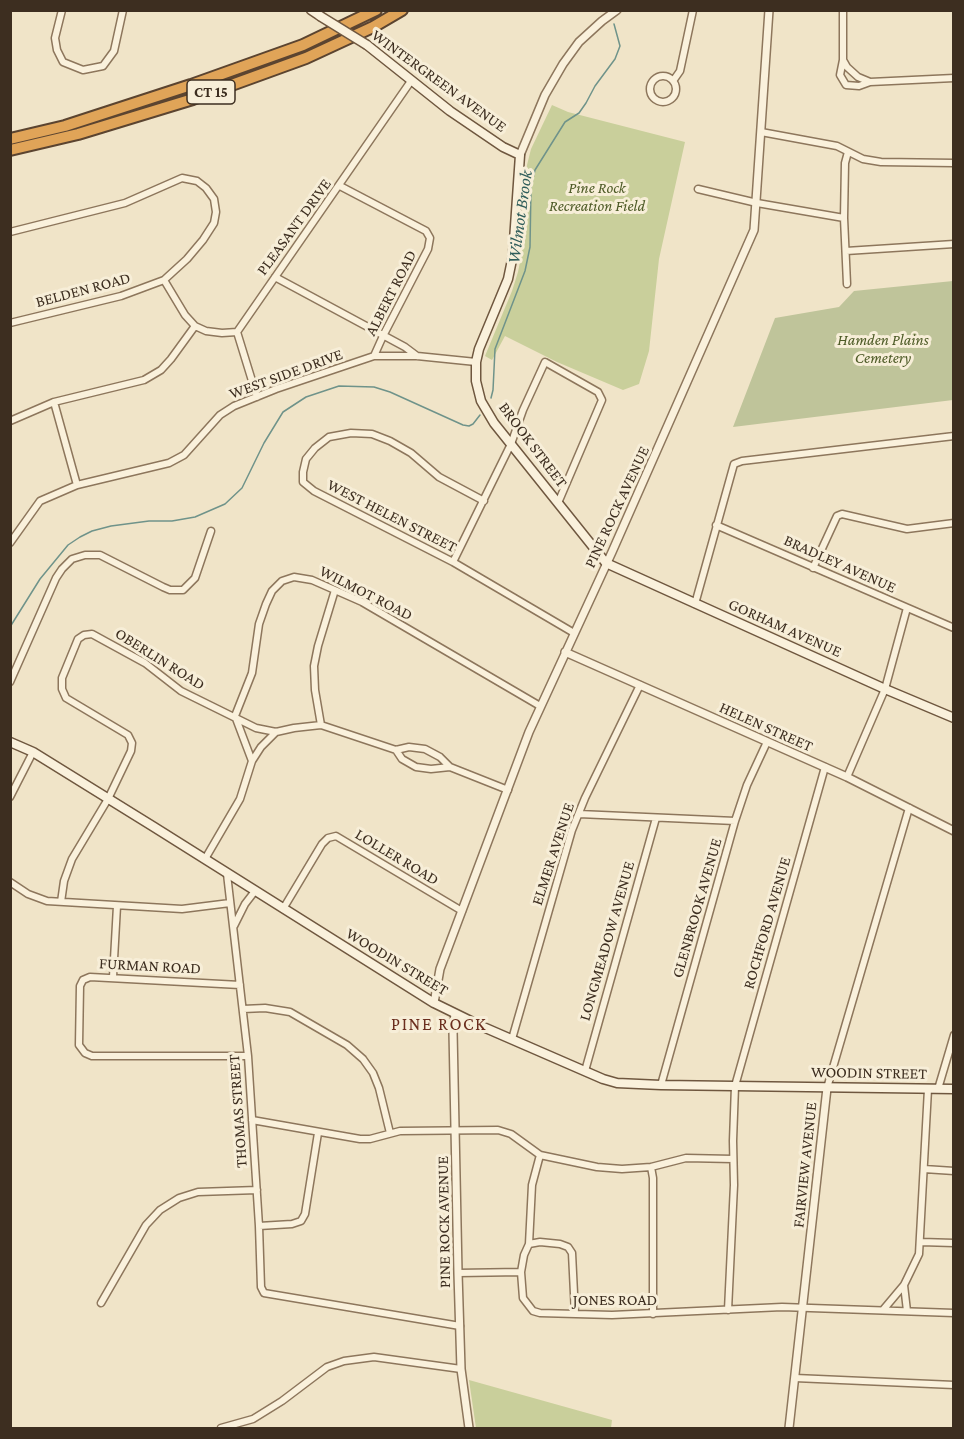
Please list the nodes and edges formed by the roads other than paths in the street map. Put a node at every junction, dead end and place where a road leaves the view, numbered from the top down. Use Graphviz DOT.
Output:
graph roads {
  1 [pos="62,10"];
  2 [pos="123,10"];
  3 [pos="311,10"];
  4 [pos="376,10"];
  5 [pos="402,10"];
  6 [pos="617,10"];
  7 [pos="693,10"];
  8 [pos="769,10"];
  9 [pos="843,10"];
  10 [pos="843,60"];
  11 [pos="954,78"];
  12 [pos="411,81"];
  13 [pos="673,81"];
  14 [pos="870,82"];
  15 [pos="761,132"];
  16 [pos="10,139"];
  17 [pos="10,150"];
  18 [pos="848,153"];
  19 [pos="520,155"];
  20 [pos="954,163"];
  21 [pos="340,186"];
  22 [pos="698,189"];
  23 [pos="757,203"];
  24 [pos="844,218"];
  25 [pos="10,232"];
  26 [pos="954,244"];
  27 [pos="846,251"];
  28 [pos="275,277"];
  29 [pos="164,280"];
  30 [pos="847,284"];
  31 [pos="10,323"];
  32 [pos="195,326"];
  33 [pos="237,332"];
  34 [pos="383,336"];
  35 [pos="374,356"];
  36 [pos="417,356"];
  37 [pos="476,363"];
  38 [pos="257,397"];
  39 [pos="54,402"];
  40 [pos="10,421"];
  41 [pos="954,436"];
  42 [pos="511,444"];
  43 [pos="77,485"];
  44 [pos="484,501"];
  45 [pos="558,502"];
  46 [pos="954,523"];
  47 [pos="716,525"];
  48 [pos="211,531"];
  49 [pos="10,543"];
  50 [pos="453,562"];
  51 [pos="606,563"];
  52 [pos="813,568"];
  53 [pos="335,590"];
  54 [pos="695,604"];
  55 [pos="907,608"];
  56 [pos="954,628"];
  57 [pos="574,633"];
  58 [pos="565,652"];
  59 [pos="10,682"];
  60 [pos="640,686"];
  61 [pos="885,689"];
  62 [pos="540,706"];
  63 [pos="235,716"];
  64 [pos="954,718"];
  65 [pos="321,725"];
  66 [pos="276,732"];
  67 [pos="10,742"];
  68 [pos="767,742"];
  69 [pos="396,750"];
  70 [pos="33,752"];
  71 [pos="252,761"];
  72 [pos="450,767"];
  73 [pos="825,767"];
  74 [pos="847,777"];
  75 [pos="508,790"];
  76 [pos="10,797"];
  77 [pos="108,799"];
  78 [pos="909,808"];
  79 [pos="579,814"];
  80 [pos="656,818"];
  81 [pos="735,820"];
  82 [pos="954,831"];
  83 [pos="205,859"];
  84 [pos="227,874"];
  85 [pos="10,882"];
  86 [pos="255,891"];
  87 [pos="61,902"];
  88 [pos="230,903"];
  89 [pos="117,906"];
  90 [pos="283,909"];
  91 [pos="462,911"];
  92 [pos="234,926"];
  93 [pos="112,977"];
  94 [pos="240,985"];
  95 [pos="434,1003"];
  96 [pos="243,1009"];
  97 [pos="455,1014"];
  98 [pos="954,1035"];
  99 [pos="512,1039"];
  100 [pos="248,1056"];
  101 [pos="585,1071"];
  102 [pos="662,1085"];
  103 [pos="735,1086"];
  104 [pos="827,1088"];
  105 [pos="928,1089"];
  106 [pos="938,1089"];
  107 [pos="954,1089"];
  108 [pos="252,1120"];
  109 [pos="455,1130"];
  110 [pos="318,1133"];
  111 [pos="390,1133"];
  112 [pos="540,1155"];
  113 [pos="733,1159"];
  114 [pos="651,1167"];
  115 [pos="924,1170"];
  116 [pos="954,1171"];
  117 [pos="257,1190"];
  118 [pos="259,1226"];
  119 [pos="921,1242"];
  120 [pos="954,1243"];
  121 [pos="529,1244"];
  122 [pos="521,1272"];
  123 [pos="458,1274"];
  124 [pos="904,1285"];
  125 [pos="101,1304"];
  126 [pos="804,1307"];
  127 [pos="728,1310"];
  128 [pos="883,1310"];
  129 [pos="907,1311"];
  130 [pos="954,1313"];
  131 [pos="574,1314"];
  132 [pos="653,1314"];
  133 [pos="460,1326"];
  134 [pos="461,1369"];
  135 [pos="795,1378"];
  136 [pos="954,1385"];
  137 [pos="221,1428"];
  138 [pos="231,1428"];
  139 [pos="469,1428"];
  140 [pos="789,1428"];
  1 -- 2 [label="street"];
  3 -- 12 [label="main road, WINTERGREEN AVENUE, bridge"];
  4 -- 16 [label="highway, CT 15"];
  5 -- 17 [label="highway, CT 15"];
  6 -- 19 [label="street, BROOK STREET"];
  7 -- 13 [label="street"];
  8 -- 15 [label="street, PINE ROCK AVENUE"];
  9 -- 10 [label="street"];
  10 -- 14 [label="street"];
  10 -- 14 [label="street"];
  11 -- 14 [label="street"];
  12 -- 19 [label="main road, WINTERGREEN AVENUE"];
  12 -- 21 [label="street, PLEASANT DRIVE"];
  13 -- 13 [label="street"];
  15 -- 18 [label="street"];
  15 -- 23 [label="street, PINE ROCK AVENUE"];
  18 -- 20 [label="street"];
  18 -- 24 [label="street"];
  19 -- 37 [label="main road, BROOK STREET"];
  21 -- 28 [label="street, PLEASANT DRIVE"];
  21 -- 34 [label="street, ALBERT ROAD"];
  22 -- 23 [label="street"];
  23 -- 24 [label="street"];
  23 -- 51 [label="street, PINE ROCK AVENUE"];
  24 -- 27 [label="street"];
  25 -- 29 [label="street, BELDEN ROAD"];
  26 -- 27 [label="street"];
  27 -- 30 [label="street"];
  28 -- 33 [label="street, PLEASANT DRIVE"];
  28 -- 34 [label="street"];
  29 -- 31 [label="street, BELDEN ROAD"];
  29 -- 32 [label="street"];
  32 -- 33 [label="street"];
  32 -- 39 [label="street"];
  33 -- 38 [label="street"];
  34 -- 35 [label="street, ALBERT ROAD"];
  34 -- 36 [label="street"];
  35 -- 36 [label="street, WEST SIDE DRIVE"];
  35 -- 38 [label="street, WEST SIDE DRIVE"];
  36 -- 37 [label="street, WEST SIDE DRIVE"];
  37 -- 42 [label="main road, BROOK STREET"];
  38 -- 43 [label="street, WEST SIDE DRIVE"];
  39 -- 40 [label="street"];
  39 -- 43 [label="street"];
  41 -- 47 [label="street"];
  42 -- 44 [label="street"];
  42 -- 45 [label="main road, BROOK STREET"];
  42 -- 45 [label="street"];
  43 -- 49 [label="street, WEST SIDE DRIVE"];
  44 -- 50 [label="street"];
  44 -- 50 [label="street, WEST HELEN STREET"];
  45 -- 51 [label="main road, BROOK STREET"];
  46 -- 52 [label="street"];
  47 -- 52 [label="street, BRADLEY AVENUE"];
  47 -- 54 [label="street"];
  48 -- 59 [label="street"];
  50 -- 57 [label="street, WEST HELEN STREET"];
  51 -- 54 [label="main road, GORHAM AVENUE"];
  51 -- 57 [label="street, PINE ROCK AVENUE"];
  52 -- 55 [label="street, BRADLEY AVENUE"];
  53 -- 62 [label="street, WILMOT ROAD"];
  53 -- 63 [label="street, WILMOT ROAD"];
  53 -- 65 [label="street"];
  54 -- 61 [label="main road, GORHAM AVENUE"];
  55 -- 56 [label="street, BRADLEY AVENUE"];
  55 -- 61 [label="street"];
  57 -- 58 [label="street, PINE ROCK AVENUE"];
  58 -- 60 [label="street, HELEN STREET"];
  58 -- 62 [label="street, PINE ROCK AVENUE"];
  60 -- 68 [label="street, HELEN STREET"];
  60 -- 79 [label="street, ELMER AVENUE"];
  61 -- 64 [label="main road, GORHAM AVENUE"];
  61 -- 74 [label="street"];
  62 -- 75 [label="street, PINE ROCK AVENUE"];
  63 -- 66 [label="street, OBERLIN ROAD"];
  63 -- 71 [label="street"];
  63 -- 77 [label="street, OBERLIN ROAD"];
  65 -- 66 [label="street, OBERLIN ROAD"];
  65 -- 69 [label="street, OBERLIN ROAD"];
  66 -- 71 [label="street"];
  67 -- 70 [label="main road, WOODIN STREET"];
  68 -- 73 [label="street, HELEN STREET"];
  68 -- 81 [label="street, GLENBROOK AVENUE"];
  69 -- 72 [label="street, OBERLIN ROAD"];
  69 -- 72 [label="street, OBERLIN ROAD"];
  70 -- 76 [label="street"];
  70 -- 77 [label="main road, WOODIN STREET"];
  71 -- 83 [label="street"];
  72 -- 75 [label="street, OBERLIN ROAD"];
  73 -- 74 [label="street, HELEN STREET"];
  73 -- 103 [label="street, ROCHFORD AVENUE"];
  74 -- 78 [label="street, HELEN STREET"];
  75 -- 91 [label="street, PINE ROCK AVENUE"];
  77 -- 83 [label="main road, WOODIN STREET"];
  77 -- 87 [label="street, OBERLIN ROAD"];
  78 -- 82 [label="street, HELEN STREET"];
  78 -- 104 [label="street, FAIRVIEW AVENUE"];
  79 -- 80 [label="street"];
  79 -- 99 [label="street, ELMER AVENUE"];
  80 -- 81 [label="street"];
  80 -- 101 [label="street, LONGMEADOW AVENUE"];
  81 -- 102 [label="street, GLENBROOK AVENUE"];
  83 -- 84 [label="main road, WOODIN STREET"];
  84 -- 86 [label="main road, WOODIN STREET"];
  84 -- 88 [label="street, THOMAS STREET"];
  85 -- 87 [label="street"];
  86 -- 90 [label="main road, WOODIN STREET"];
  86 -- 92 [label="street"];
  87 -- 89 [label="street"];
  88 -- 89 [label="street"];
  88 -- 92 [label="street, THOMAS STREET"];
  89 -- 93 [label="street"];
  90 -- 91 [label="street, LOLLER ROAD"];
  90 -- 95 [label="main road, WOODIN STREET"];
  91 -- 95 [label="street, PINE ROCK AVENUE"];
  92 -- 94 [label="street, THOMAS STREET"];
  93 -- 94 [label="street, FURMAN ROAD"];
  93 -- 100 [label="street, FURMAN ROAD"];
  94 -- 96 [label="street, THOMAS STREET"];
  95 -- 97 [label="main road, WOODIN STREET"];
  96 -- 100 [label="street, THOMAS STREET"];
  96 -- 111 [label="street"];
  97 -- 99 [label="main road, WOODIN STREET"];
  97 -- 109 [label="street, PINE ROCK AVENUE"];
  98 -- 106 [label="street"];
  99 -- 101 [label="main road, WOODIN STREET"];
  100 -- 108 [label="street, THOMAS STREET"];
  101 -- 102 [label="main road, WOODIN STREET"];
  102 -- 103 [label="main road, WOODIN STREET"];
  103 -- 104 [label="main road, WOODIN STREET"];
  103 -- 113 [label="street, ROCHFORD AVENUE"];
  104 -- 105 [label="main road, WOODIN STREET"];
  104 -- 126 [label="street, FAIRVIEW AVENUE"];
  105 -- 106 [label="main road, WOODIN STREET"];
  105 -- 115 [label="street"];
  106 -- 107 [label="main road, WOODIN STREET"];
  108 -- 110 [label="street"];
  108 -- 117 [label="street, THOMAS STREET"];
  109 -- 111 [label="street"];
  109 -- 112 [label="street"];
  109 -- 123 [label="street, PINE ROCK AVENUE"];
  110 -- 111 [label="street"];
  110 -- 118 [label="street"];
  112 -- 114 [label="street"];
  112 -- 121 [label="street"];
  113 -- 114 [label="street"];
  113 -- 127 [label="street, ROCHFORD AVENUE"];
  114 -- 132 [label="street"];
  115 -- 116 [label="street"];
  115 -- 119 [label="street"];
  117 -- 118 [label="street, THOMAS STREET"];
  117 -- 125 [label="street"];
  118 -- 133 [label="street, THOMAS STREET"];
  119 -- 120 [label="street"];
  119 -- 124 [label="street"];
  121 -- 122 [label="street"];
  121 -- 131 [label="street"];
  122 -- 123 [label="street"];
  122 -- 131 [label="street, JONES ROAD"];
  123 -- 133 [label="street, PINE ROCK AVENUE"];
  124 -- 128 [label="street"];
  124 -- 129 [label="street"];
  126 -- 127 [label="street, JONES ROAD"];
  126 -- 128 [label="street, JONES ROAD"];
  126 -- 135 [label="street, FAIRVIEW AVENUE"];
  127 -- 132 [label="street, JONES ROAD"];
  128 -- 129 [label="street, JONES ROAD"];
  129 -- 130 [label="street, JONES ROAD"];
  131 -- 132 [label="street, JONES ROAD"];
  133 -- 134 [label="street, PINE ROCK AVENUE"];
  134 -- 138 [label="street"];
  134 -- 139 [label="street, PINE ROCK AVENUE"];
  135 -- 136 [label="street"];
  135 -- 140 [label="street, FAIRVIEW AVENUE"];
  137 -- 138 [label="street"];
}
